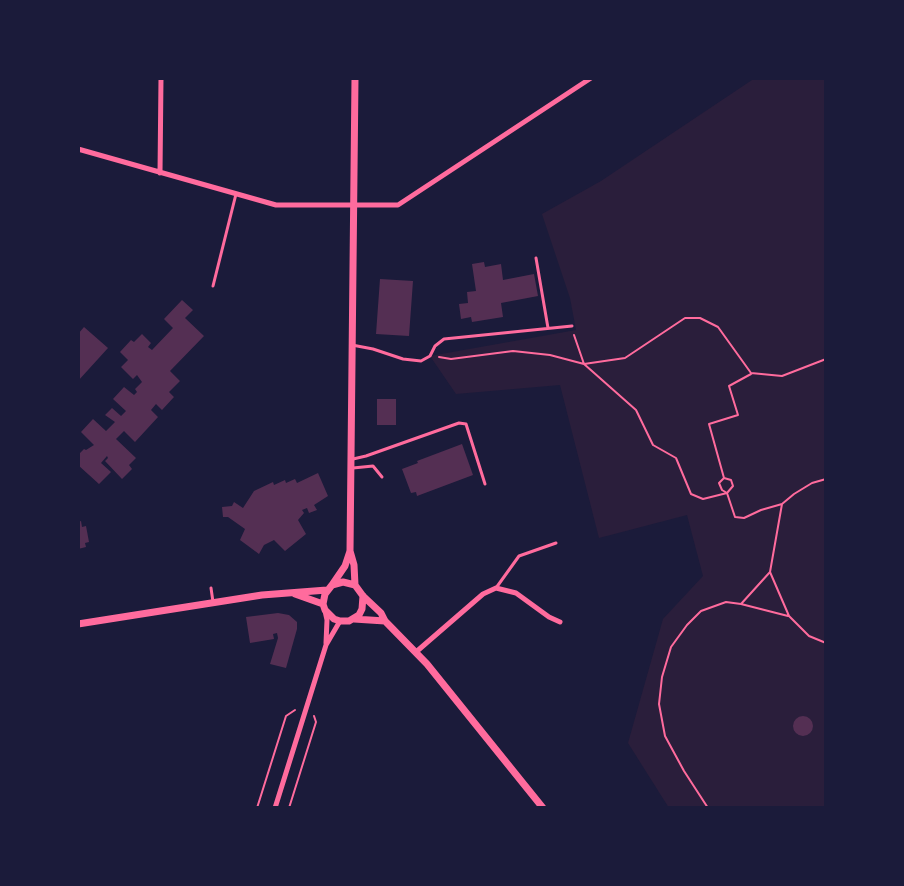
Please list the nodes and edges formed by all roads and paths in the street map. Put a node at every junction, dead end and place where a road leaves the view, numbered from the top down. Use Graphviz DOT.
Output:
graph roads {
  1 [pos="161,78"];
  2 [pos="355,78"];
  3 [pos="591,78"];
  4 [pos="78,149"];
  5 [pos="160,173"];
  6 [pos="236,194"];
  7 [pos="352,206"];
  8 [pos="536,258"];
  9 [pos="213,286"];
  10 [pos="572,326"];
  11 [pos="548,328"];
  12 [pos="574,335"];
  13 [pos="350,345"];
  14 [pos="430,356"];
  15 [pos="826,359"];
  16 [pos="584,364"];
  17 [pos="752,374"];
  18 [pos="351,459"];
  19 [pos="351,468"];
  20 [pos="382,477"];
  21 [pos="724,478"];
  22 [pos="826,478"];
  23 [pos="485,484"];
  24 [pos="727,493"];
  25 [pos="783,504"];
  26 [pos="556,543"];
  27 [pos="350,551"];
  28 [pos="770,572"];
  29 [pos="355,585"];
  30 [pos="211,588"];
  31 [pos="330,588"];
  32 [pos="496,588"];
  33 [pos="290,592"];
  34 [pos="363,596"];
  35 [pos="213,602"];
  36 [pos="741,604"];
  37 [pos="324,607"];
  38 [pos="789,616"];
  39 [pos="354,619"];
  40 [pos="340,621"];
  41 [pos="385,621"];
  42 [pos="560,622"];
  43 [pos="78,624"];
  44 [pos="826,643"];
  45 [pos="326,645"];
  46 [pos="416,652"];
  47 [pos="308,701"];
  48 [pos="257,808"];
  49 [pos="275,808"];
  50 [pos="289,808"];
  51 [pos="543,808"];
  52 [pos="708,808"];
  1 -- 5 [label="street"];
  2 -- 7 [label="street"];
  3 -- 7 [label="street"];
  4 -- 5 [label="street"];
  5 -- 6 [label="street"];
  6 -- 7 [label="street"];
  6 -- 9 [label="lane"];
  7 -- 13 [label="street"];
  8 -- 11 [label="lane"];
  10 -- 11 [label="lane"];
  11 -- 14 [label="lane"];
  12 -- 16 [label="path"];
  13 -- 14 [label="lane"];
  13 -- 18 [label="street"];
  14 -- 16 [label="path"];
  15 -- 17 [label="path"];
  16 -- 17 [label="path"];
  16 -- 24 [label="path"];
  17 -- 21 [label="path"];
  18 -- 19 [label="street"];
  18 -- 23 [label="lane"];
  19 -- 20 [label="lane"];
  19 -- 27 [label="street"];
  21 -- 24 [label="path"];
  21 -- 24 [label="path"];
  22 -- 25 [label="path"];
  24 -- 25 [label="path"];
  25 -- 28 [label="path"];
  26 -- 32 [label="lane"];
  27 -- 29 [label="street"];
  27 -- 31 [label="street"];
  28 -- 36 [label="path"];
  28 -- 38 [label="path"];
  29 -- 31 [label="street"];
  29 -- 34 [label="street"];
  30 -- 35 [label="lane"];
  31 -- 33 [label="street"];
  31 -- 37 [label="street"];
  32 -- 42 [label="street"];
  32 -- 46 [label="street"];
  33 -- 35 [label="street"];
  33 -- 37 [label="street"];
  34 -- 39 [label="street"];
  34 -- 41 [label="street"];
  35 -- 43 [label="street"];
  36 -- 38 [label="path"];
  36 -- 52 [label="path"];
  37 -- 40 [label="street"];
  37 -- 45 [label="street"];
  38 -- 44 [label="path"];
  39 -- 40 [label="street"];
  39 -- 41 [label="street"];
  40 -- 45 [label="street"];
  41 -- 46 [label="street"];
  45 -- 47 [label="street"];
  46 -- 51 [label="street"];
  47 -- 48 [label="path"];
  47 -- 49 [label="street"];
  47 -- 50 [label="path"];
}
